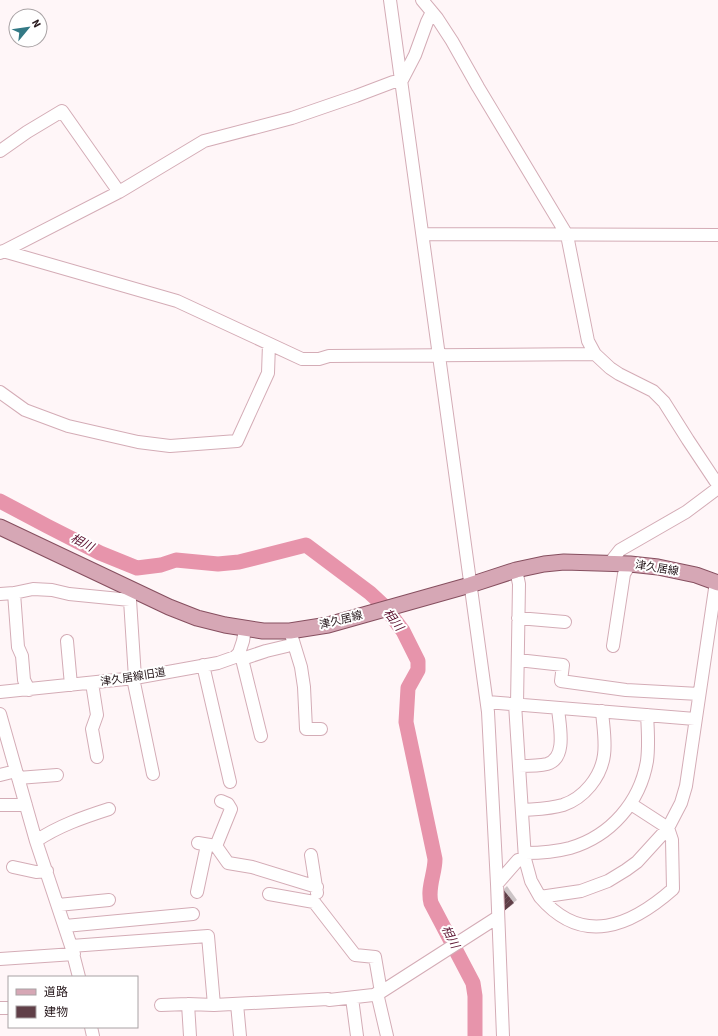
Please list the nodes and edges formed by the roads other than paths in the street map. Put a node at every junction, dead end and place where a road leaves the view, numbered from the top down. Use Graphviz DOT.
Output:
graph roads {
  1 [pos="390,0"];
  2 [pos="429,5"];
  3 [pos="401,82"];
  4 [pos="0,151"];
  5 [pos="119,192"];
  6 [pos="423,234"];
  7 [pos="567,235"];
  8 [pos="718,235"];
  9 [pos="2,252"];
  10 [pos="269,344"];
  11 [pos="595,354"];
  12 [pos="438,355"];
  13 [pos="0,392"];
  14 [pos="718,485"];
  15 [pos="718,488"];
  16 [pos="0,527"];
  17 [pos="609,564"];
  18 [pos="630,564"];
  19 [pos="516,570"];
  20 [pos="717,583"];
  21 [pos="470,585"];
  22 [pos="14,593"];
  23 [pos="0,594"];
  24 [pos="132,595"];
  25 [pos="518,618"];
  26 [pos="565,622"];
  27 [pos="245,629"];
  28 [pos="290,630"];
  29 [pos="67,641"];
  30 [pos="286,646"];
  31 [pos="613,646"];
  32 [pos="241,656"];
  33 [pos="518,660"];
  34 [pos="203,665"];
  35 [pos="134,678"];
  36 [pos="92,683"];
  37 [pos="72,685"];
  38 [pos="29,690"];
  39 [pos="0,692"];
  40 [pos="699,694"];
  41 [pos="487,702"];
  42 [pos="516,704"];
  43 [pos="558,708"];
  44 [pos="602,711"];
  45 [pos="0,714"];
  46 [pos="647,715"];
  47 [pos="695,719"];
  48 [pos="322,729"];
  49 [pos="261,736"];
  50 [pos="97,757"];
  51 [pos="520,766"];
  52 [pos="153,774"];
  53 [pos="0,775"];
  54 [pos="17,775"];
  55 [pos="57,775"];
  56 [pos="230,782"];
  57 [pos="221,801"];
  58 [pos="631,804"];
  59 [pos="0,805"];
  60 [pos="26,805"];
  61 [pos="109,809"];
  62 [pos="523,810"];
  63 [pos="668,828"];
  64 [pos="36,841"];
  65 [pos="207,845"];
  66 [pos="311,854"];
  67 [pos="525,856"];
  68 [pos="13,867"];
  69 [pos="47,871"];
  70 [pos="497,884"];
  71 [pos="317,887"];
  72 [pos="198,892"];
  73 [pos="269,894"];
  74 [pos="540,897"];
  75 [pos="109,900"];
  76 [pos="58,905"];
  77 [pos="317,908"];
  78 [pos="193,914"];
  79 [pos="498,917"];
  80 [pos="65,926"];
  81 [pos="73,950"];
  82 [pos="0,959"];
  83 [pos="80,976"];
  84 [pos="379,993"];
  85 [pos="352,998"];
  86 [pos="188,1004"];
  87 [pos="237,1004"];
  88 [pos="161,1005"];
  89 [pos="214,1005"];
  90 [pos="190,1036"];
  91 [pos="240,1036"];
  92 [pos="357,1036"];
  93 [pos="387,1036"];
  94 [pos="502,1036"];
  1 -- 3 [label="street"];
  2 -- 3 [label="street"];
  2 -- 7 [label="street"];
  3 -- 5 [label="street"];
  3 -- 6 [label="street"];
  4 -- 5 [label="street"];
  5 -- 9 [label="street"];
  6 -- 7 [label="street"];
  6 -- 12 [label="street"];
  7 -- 8 [label="street"];
  7 -- 11 [label="street"];
  9 -- 10 [label="street"];
  10 -- 12 [label="street"];
  10 -- 13 [label="street"];
  11 -- 12 [label="street"];
  11 -- 14 [label="street"];
  12 -- 21 [label="street"];
  15 -- 17 [label="street"];
  16 -- 24 [label="main road, 津久居線"];
  17 -- 18 [label="main road, 津久居線"];
  17 -- 19 [label="main road, 津久居線"];
  18 -- 20 [label="main road, 津久居線"];
  18 -- 31 [label="street"];
  19 -- 21 [label="main road, 津久居線"];
  19 -- 25 [label="street"];
  20 -- 40 [label="street"];
  21 -- 28 [label="main road, 津久居線"];
  21 -- 41 [label="street"];
  22 -- 23 [label="street"];
  22 -- 24 [label="street"];
  22 -- 38 [label="street"];
  24 -- 27 [label="main road, 津久居線"];
  24 -- 35 [label="street"];
  25 -- 26 [label="street"];
  25 -- 33 [label="street"];
  27 -- 28 [label="main road, 津久居線"];
  27 -- 32 [label="street"];
  28 -- 48 [label="street"];
  29 -- 37 [label="street"];
  30 -- 32 [label="street, 津久居線旧道"];
  32 -- 34 [label="street, 津久居線旧道"];
  32 -- 49 [label="street"];
  33 -- 40 [label="street"];
  33 -- 42 [label="street"];
  34 -- 35 [label="street, 津久居線旧道"];
  34 -- 56 [label="street"];
  35 -- 36 [label="street, 津久居線旧道"];
  35 -- 52 [label="street"];
  36 -- 37 [label="street, 津久居線旧道"];
  36 -- 50 [label="street"];
  37 -- 38 [label="street, 津久居線旧道"];
  38 -- 39 [label="street, 津久居線旧道"];
  40 -- 47 [label="street"];
  41 -- 42 [label="street"];
  41 -- 70 [label="street"];
  42 -- 43 [label="street"];
  42 -- 51 [label="street"];
  43 -- 44 [label="street"];
  43 -- 51 [label="street"];
  44 -- 46 [label="street"];
  44 -- 62 [label="street"];
  45 -- 54 [label="street"];
  46 -- 47 [label="street"];
  46 -- 58 [label="street"];
  47 -- 63 [label="street"];
  51 -- 62 [label="street"];
  53 -- 54 [label="street"];
  54 -- 55 [label="street"];
  54 -- 60 [label="street"];
  57 -- 65 [label="street"];
  58 -- 63 [label="street"];
  58 -- 67 [label="street"];
  59 -- 60 [label="street"];
  60 -- 64 [label="street"];
  61 -- 64 [label="street"];
  62 -- 67 [label="street"];
  63 -- 74 [label="street"];
  63 -- 74 [label="street"];
  64 -- 69 [label="street"];
  65 -- 71 [label="street"];
  65 -- 72 [label="street"];
  66 -- 71 [label="street"];
  67 -- 70 [label="street"];
  67 -- 74 [label="street"];
  68 -- 69 [label="street"];
  69 -- 76 [label="street"];
  70 -- 79 [label="street"];
  71 -- 77 [label="street"];
  73 -- 77 [label="street"];
  75 -- 76 [label="street"];
  76 -- 80 [label="street"];
  77 -- 84 [label="street"];
  78 -- 80 [label="street"];
  79 -- 84 [label="street"];
  79 -- 94 [label="street"];
  80 -- 81 [label="street"];
  81 -- 82 [label="street"];
  81 -- 83 [label="street"];
  81 -- 89 [label="street"];
  84 -- 85 [label="street"];
  84 -- 93 [label="street"];
  85 -- 87 [label="street"];
  85 -- 92 [label="street"];
  86 -- 88 [label="street"];
  86 -- 89 [label="street"];
  86 -- 90 [label="street"];
  87 -- 89 [label="street"];
  87 -- 91 [label="street"];
}
